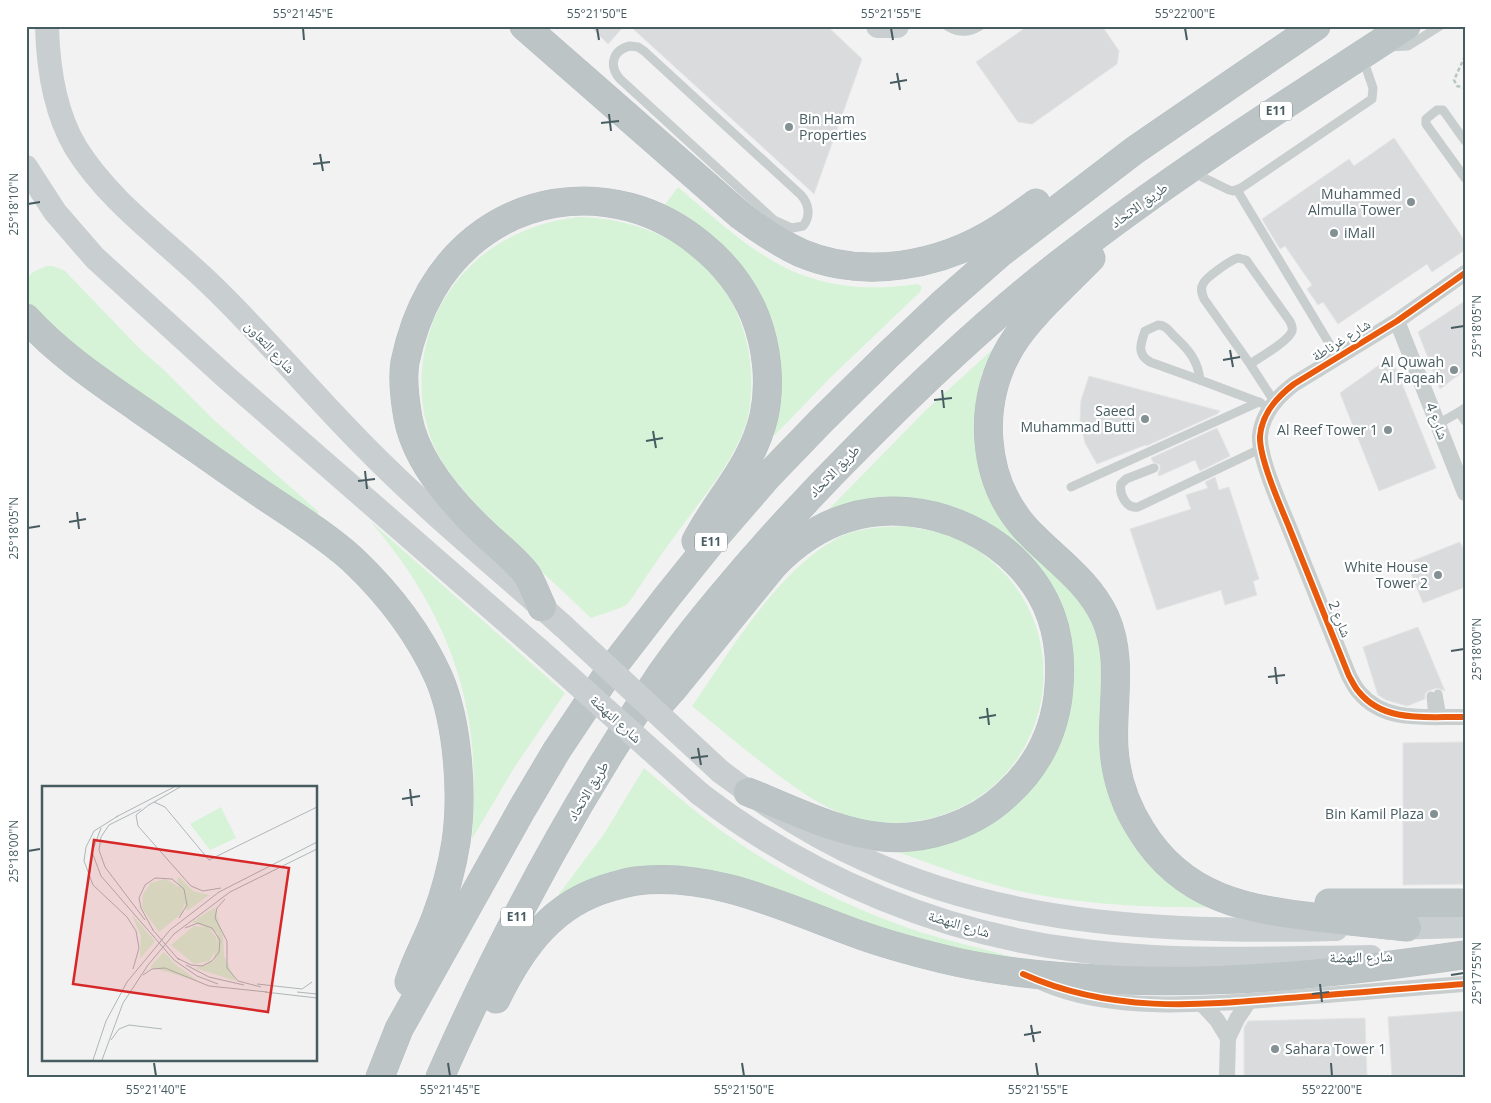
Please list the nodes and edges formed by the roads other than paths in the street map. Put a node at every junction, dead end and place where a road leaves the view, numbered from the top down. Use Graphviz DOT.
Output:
graph roads {
  1 [pos="47,26"];
  2 [pos="524,26"];
  3 [pos="878,26"];
  4 [pos="897,26"];
  5 [pos="948,26"];
  6 [pos="980,26"];
  7 [pos="1316,26"];
  8 [pos="1406,26"];
  9 [pos="1440,26"];
  10 [pos="1368,51"];
  11 [pos="597,90"];
  12 [pos="653,108"];
  13 [pos="656,124"];
  14 [pos="661,133"];
  15 [pos="1465,141"];
  16 [pos="1135,150"];
  17 [pos="26,167"];
  18 [pos="1187,170"];
  19 [pos="689,171"];
  20 [pos="1465,178"];
  21 [pos="1237,190"];
  22 [pos="1149,199"];
  23 [pos="1465,273"];
  24 [pos="26,318"];
  25 [pos="1397,320"];
  26 [pos="1338,358"];
  27 [pos="1250,364"];
  28 [pos="1200,380"];
  29 [pos="1268,403"];
  30 [pos="1462,410"];
  31 [pos="1465,421"];
  32 [pos="1438,424"];
  33 [pos="1260,449"];
  34 [pos="1154,468"];
  35 [pos="1461,472"];
  36 [pos="1071,487"];
  37 [pos="1465,493"];
  38 [pos="666,597"];
  39 [pos="542,607"];
  40 [pos="563,626"];
  41 [pos="1434,695"];
  42 [pos="1438,717"];
  43 [pos="1465,717"];
  44 [pos="604,763"];
  45 [pos="748,792"];
  46 [pos="1144,836"];
  47 [pos="1465,903"];
  48 [pos="1465,926"];
  49 [pos="1407,927"];
  50 [pos="1464,955"];
  51 [pos="1023,974"];
  52 [pos="1465,984"];
  53 [pos="1249,1002"];
  54 [pos="1203,1004"];
  55 [pos="399,1028"];
  56 [pos="1228,1038"];
  57 [pos="380,1077"];
  58 [pos="440,1077"];
  59 [pos="459,1077"];
  60 [pos="1227,1077"];
  1 -- 39 [label="main road, شارع التعاون"];
  2 -- 11 [label="highway"];
  3 -- 4 [label="main road"];
  5 -- 6 [label="lane"];
  7 -- 16 [label="highway, E11"];
  8 -- 10 [label="highway, طريق الاتحاد / E11"];
  9 -- 10 [label="lane"];
  10 -- 18 [label="highway, طريق الاتحاد / E11"];
  10 -- 21 [label="lane"];
  11 -- 12 [label="lane"];
  11 -- 19 [label="highway"];
  12 -- 12 [label="lane"];
  12 -- 13 [label="lane"];
  14 -- 19 [label="lane"];
  15 -- 20 [label="lane"];
  16 -- 19 [label="highway"];
  16 -- 38 [label="highway, E11"];
  17 -- 50 [label="main road, شارع النهضة, bridge"];
  18 -- 21 [label="lane"];
  18 -- 22 [label="highway, طريق الاتحاد / E11"];
  21 -- 26 [label="lane"];
  22 -- 44 [label="highway, طريق الاتحاد / E11"];
  22 -- 46 [label="highway"];
  23 -- 25 [label="street, شارع غرناطة"];
  24 -- 55 [label="highway"];
  25 -- 26 [label="street, شارع غرناطة"];
  25 -- 32 [label="street, شارع 4"];
  26 -- 29 [label="street, شارع غرناطة"];
  27 -- 27 [label="lane"];
  27 -- 29 [label="lane"];
  28 -- 28 [label="lane"];
  28 -- 29 [label="lane"];
  29 -- 33 [label="street, شارع غرناطة"];
  29 -- 36 [label="lane"];
  30 -- 31 [label="lane"];
  30 -- 32 [label="lane"];
  32 -- 35 [label="street, شارع 4"];
  33 -- 34 [label="lane"];
  33 -- 42 [label="street, شارع 2"];
  35 -- 37 [label="street, شارع 4"];
  38 -- 39 [label="highway"];
  38 -- 55 [label="highway, E11"];
  39 -- 40 [label="main road, شارع التعاون"];
  40 -- 45 [label="main road, شارع النهضة, bridge"];
  41 -- 42 [label="lane"];
  42 -- 43 [label="street, شارع 2"];
  44 -- 45 [label="highway"];
  44 -- 58 [label="highway, طريق الاتحاد / E11"];
  45 -- 49 [label="main road, شارع النهضة"];
  46 -- 47 [label="highway"];
  46 -- 49 [label="highway"];
  48 -- 49 [label="main road, شارع النهضة"];
  50 -- 51 [label="highway"];
  51 -- 54 [label="street"];
  51 -- 59 [label="highway"];
  52 -- 53 [label="street"];
  53 -- 54 [label="street"];
  53 -- 56 [label="street"];
  54 -- 56 [label="street"];
  55 -- 57 [label="highway, E11"];
  56 -- 60 [label="street"];
}
